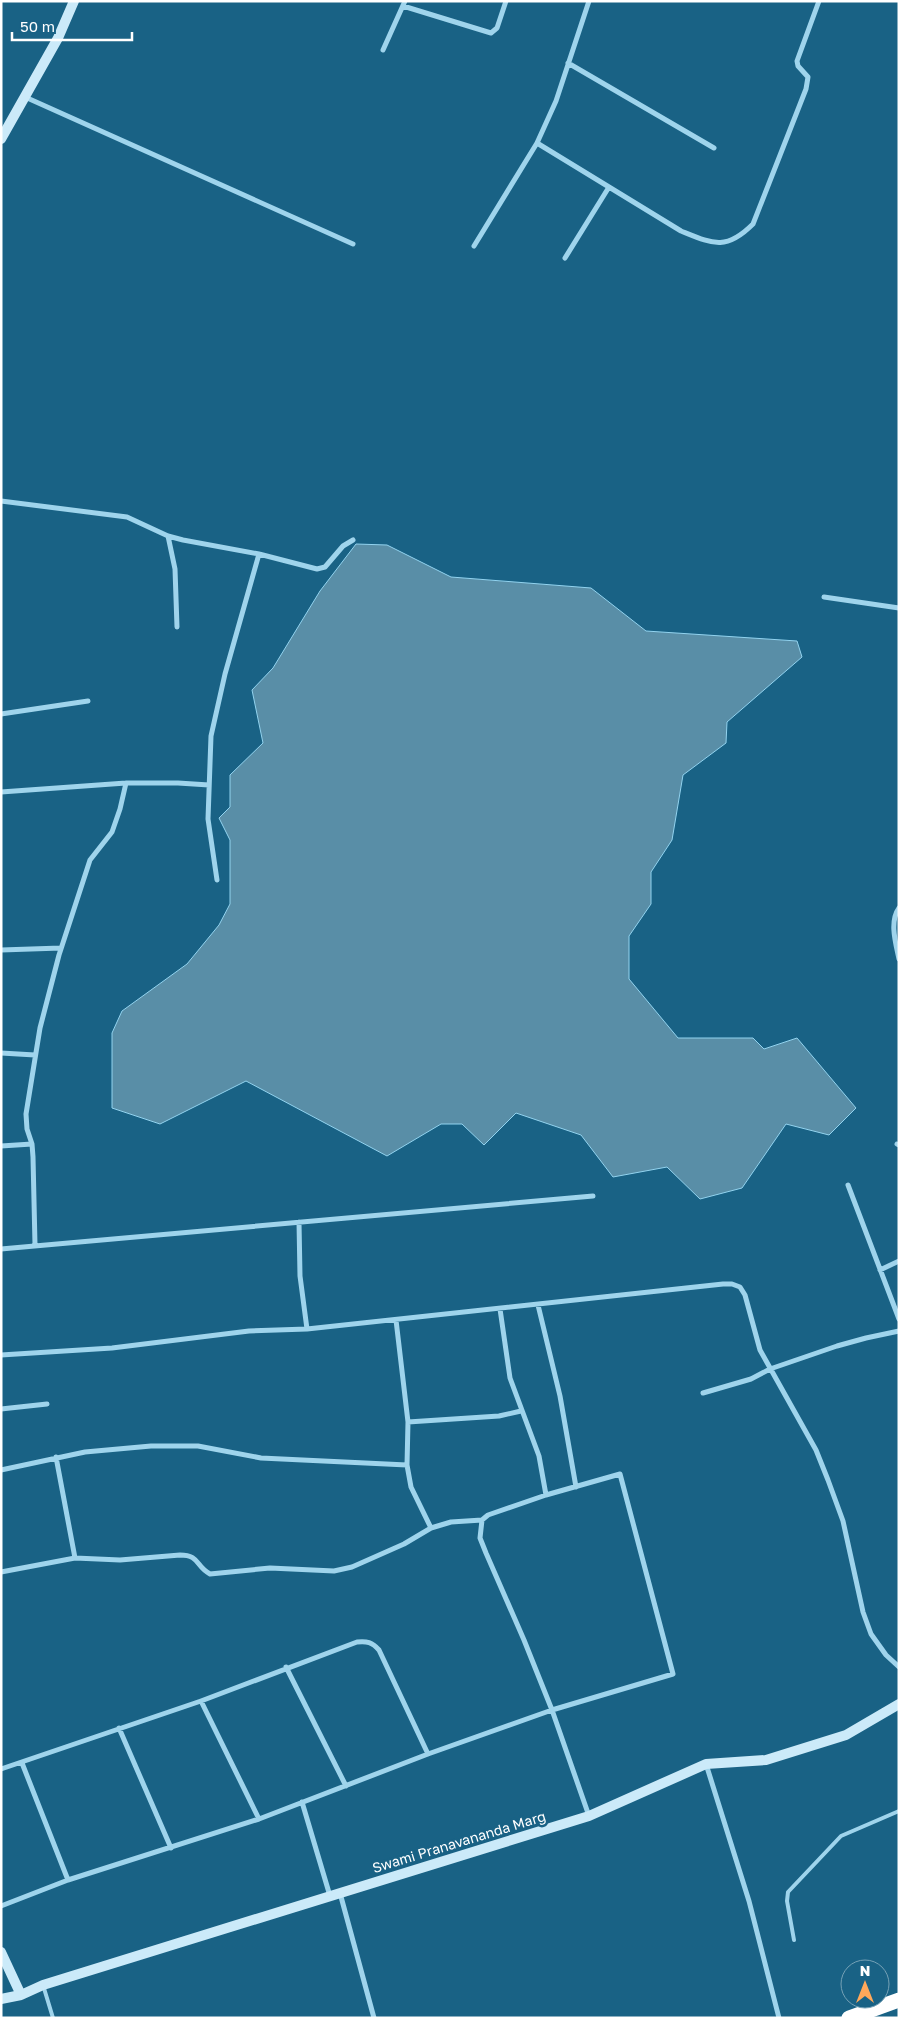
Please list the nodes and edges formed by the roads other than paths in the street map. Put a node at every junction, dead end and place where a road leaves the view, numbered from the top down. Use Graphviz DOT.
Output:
graph roads {
  1 [pos="74,1"];
  2 [pos="506,1"];
  3 [pos="589,1"];
  4 [pos="819,1"];
  5 [pos="404,4"];
  6 [pos="383,50"];
  7 [pos="568,63"];
  8 [pos="25,98"];
  9 [pos="1,139"];
  10 [pos="537,143"];
  11 [pos="714,148"];
  12 [pos="609,187"];
  13 [pos="353,244"];
  14 [pos="474,246"];
  15 [pos="565,258"];
  16 [pos="1,501"];
  17 [pos="168,536"];
  18 [pos="353,540"];
  19 [pos="259,554"];
  20 [pos="824,597"];
  21 [pos="899,608"];
  22 [pos="177,627"];
  23 [pos="88,701"];
  24 [pos="1,714"];
  25 [pos="126,782"];
  26 [pos="210,785"];
  27 [pos="1,792"];
  28 [pos="218,880"];
  29 [pos="899,908"];
  30 [pos="61,948"];
  31 [pos="1,950"];
  32 [pos="899,959"];
  33 [pos="1,1053"];
  34 [pos="35,1055"];
  35 [pos="32,1144"];
  36 [pos="1,1146"];
  37 [pos="848,1185"];
  38 [pos="593,1196"];
  39 [pos="299,1222"];
  40 [pos="35,1245"];
  41 [pos="1,1249"];
  42 [pos="899,1261"];
  43 [pos="880,1270"];
  44 [pos="538,1305"];
  45 [pos="500,1309"];
  46 [pos="899,1319"];
  47 [pos="396,1320"];
  48 [pos="307,1329"];
  49 [pos="899,1331"];
  50 [pos="1,1355"];
  51 [pos="770,1369"];
  52 [pos="703,1393"];
  53 [pos="47,1404"];
  54 [pos="1,1409"];
  55 [pos="521,1411"];
  56 [pos="408,1422"];
  57 [pos="56,1458"];
  58 [pos="407,1465"];
  59 [pos="1,1470"];
  60 [pos="576,1487"];
  61 [pos="546,1495"];
  62 [pos="482,1520"];
  63 [pos="431,1528"];
  64 [pos="75,1558"];
  65 [pos="1,1572"];
  66 [pos="899,1667"];
  67 [pos="286,1668"];
  68 [pos="201,1701"];
  69 [pos="899,1704"];
  70 [pos="552,1710"];
  71 [pos="119,1728"];
  72 [pos="428,1754"];
  73 [pos="22,1762"];
  74 [pos="706,1764"];
  75 [pos="1,1769"];
  76 [pos="346,1786"];
  77 [pos="302,1802"];
  78 [pos="899,1811"];
  79 [pos="589,1816"];
  80 [pos="259,1819"];
  81 [pos="171,1848"];
  82 [pos="68,1880"];
  83 [pos="335,1895"];
  84 [pos="1,1906"];
  85 [pos="794,1940"];
  86 [pos="1,1952"];
  87 [pos="43,1985"];
  88 [pos="21,1995"];
  89 [pos="1,1999"];
  90 [pos="899,2000"];
  91 [pos="54,2018"];
  92 [pos="374,2018"];
  93 [pos="779,2018"];
  94 [pos="850,2018"];
  1 -- 8 [label="street"];
  2 -- 5 [label="street"];
  3 -- 7 [label="street"];
  4 -- 12 [label="street"];
  5 -- 6 [label="street"];
  7 -- 10 [label="street"];
  7 -- 11 [label="street"];
  8 -- 9 [label="street"];
  8 -- 13 [label="street"];
  10 -- 12 [label="street"];
  10 -- 14 [label="street"];
  12 -- 15 [label="street"];
  16 -- 17 [label="street"];
  17 -- 19 [label="street"];
  17 -- 22 [label="street"];
  18 -- 19 [label="street"];
  19 -- 26 [label="street"];
  20 -- 21 [label="street"];
  23 -- 24 [label="street"];
  25 -- 26 [label="street"];
  25 -- 27 [label="street"];
  25 -- 30 [label="street"];
  26 -- 28 [label="street"];
  29 -- 32 [label="street"];
  30 -- 31 [label="street"];
  30 -- 34 [label="street"];
  33 -- 34 [label="street"];
  34 -- 35 [label="street"];
  35 -- 36 [label="street"];
  35 -- 40 [label="street"];
  37 -- 43 [label="street"];
  38 -- 39 [label="street"];
  39 -- 40 [label="street"];
  39 -- 48 [label="street"];
  40 -- 41 [label="street"];
  42 -- 43 [label="street"];
  43 -- 46 [label="street"];
  44 -- 45 [label="street"];
  44 -- 51 [label="street"];
  44 -- 60 [label="street"];
  45 -- 47 [label="street"];
  45 -- 55 [label="street"];
  47 -- 48 [label="street"];
  47 -- 56 [label="street"];
  48 -- 50 [label="street"];
  49 -- 51 [label="street"];
  51 -- 52 [label="street"];
  51 -- 66 [label="street"];
  53 -- 54 [label="street"];
  55 -- 56 [label="street"];
  55 -- 61 [label="street"];
  56 -- 58 [label="street"];
  57 -- 58 [label="street"];
  57 -- 59 [label="street"];
  57 -- 64 [label="street"];
  58 -- 63 [label="street"];
  60 -- 61 [label="street"];
  60 -- 70 [label="street"];
  61 -- 62 [label="street"];
  62 -- 63 [label="street"];
  62 -- 70 [label="street"];
  63 -- 64 [label="street"];
  64 -- 65 [label="street"];
  67 -- 68 [label="street"];
  67 -- 72 [label="street"];
  67 -- 76 [label="street"];
  68 -- 71 [label="street"];
  68 -- 80 [label="street"];
  69 -- 74 [label="street, Swami Pranavananda Marg"];
  70 -- 72 [label="street"];
  70 -- 79 [label="street"];
  71 -- 73 [label="street"];
  71 -- 81 [label="street"];
  72 -- 76 [label="street"];
  73 -- 75 [label="street"];
  73 -- 82 [label="street"];
  74 -- 79 [label="street, Swami Pranavananda Marg"];
  74 -- 93 [label="street"];
  76 -- 77 [label="street"];
  77 -- 80 [label="street"];
  77 -- 83 [label="street"];
  78 -- 85 [label="lane"];
  79 -- 83 [label="street, Swami Pranavananda Marg"];
  80 -- 81 [label="street"];
  81 -- 82 [label="street"];
  82 -- 84 [label="street"];
  83 -- 87 [label="street, Swami Pranavananda Marg"];
  83 -- 92 [label="street"];
  86 -- 88 [label="street"];
  87 -- 88 [label="street, Swami Pranavananda Marg"];
  87 -- 91 [label="lane"];
  88 -- 89 [label="street, Swami Pranavananda Marg"];
  90 -- 94 [label="highway"];
}
